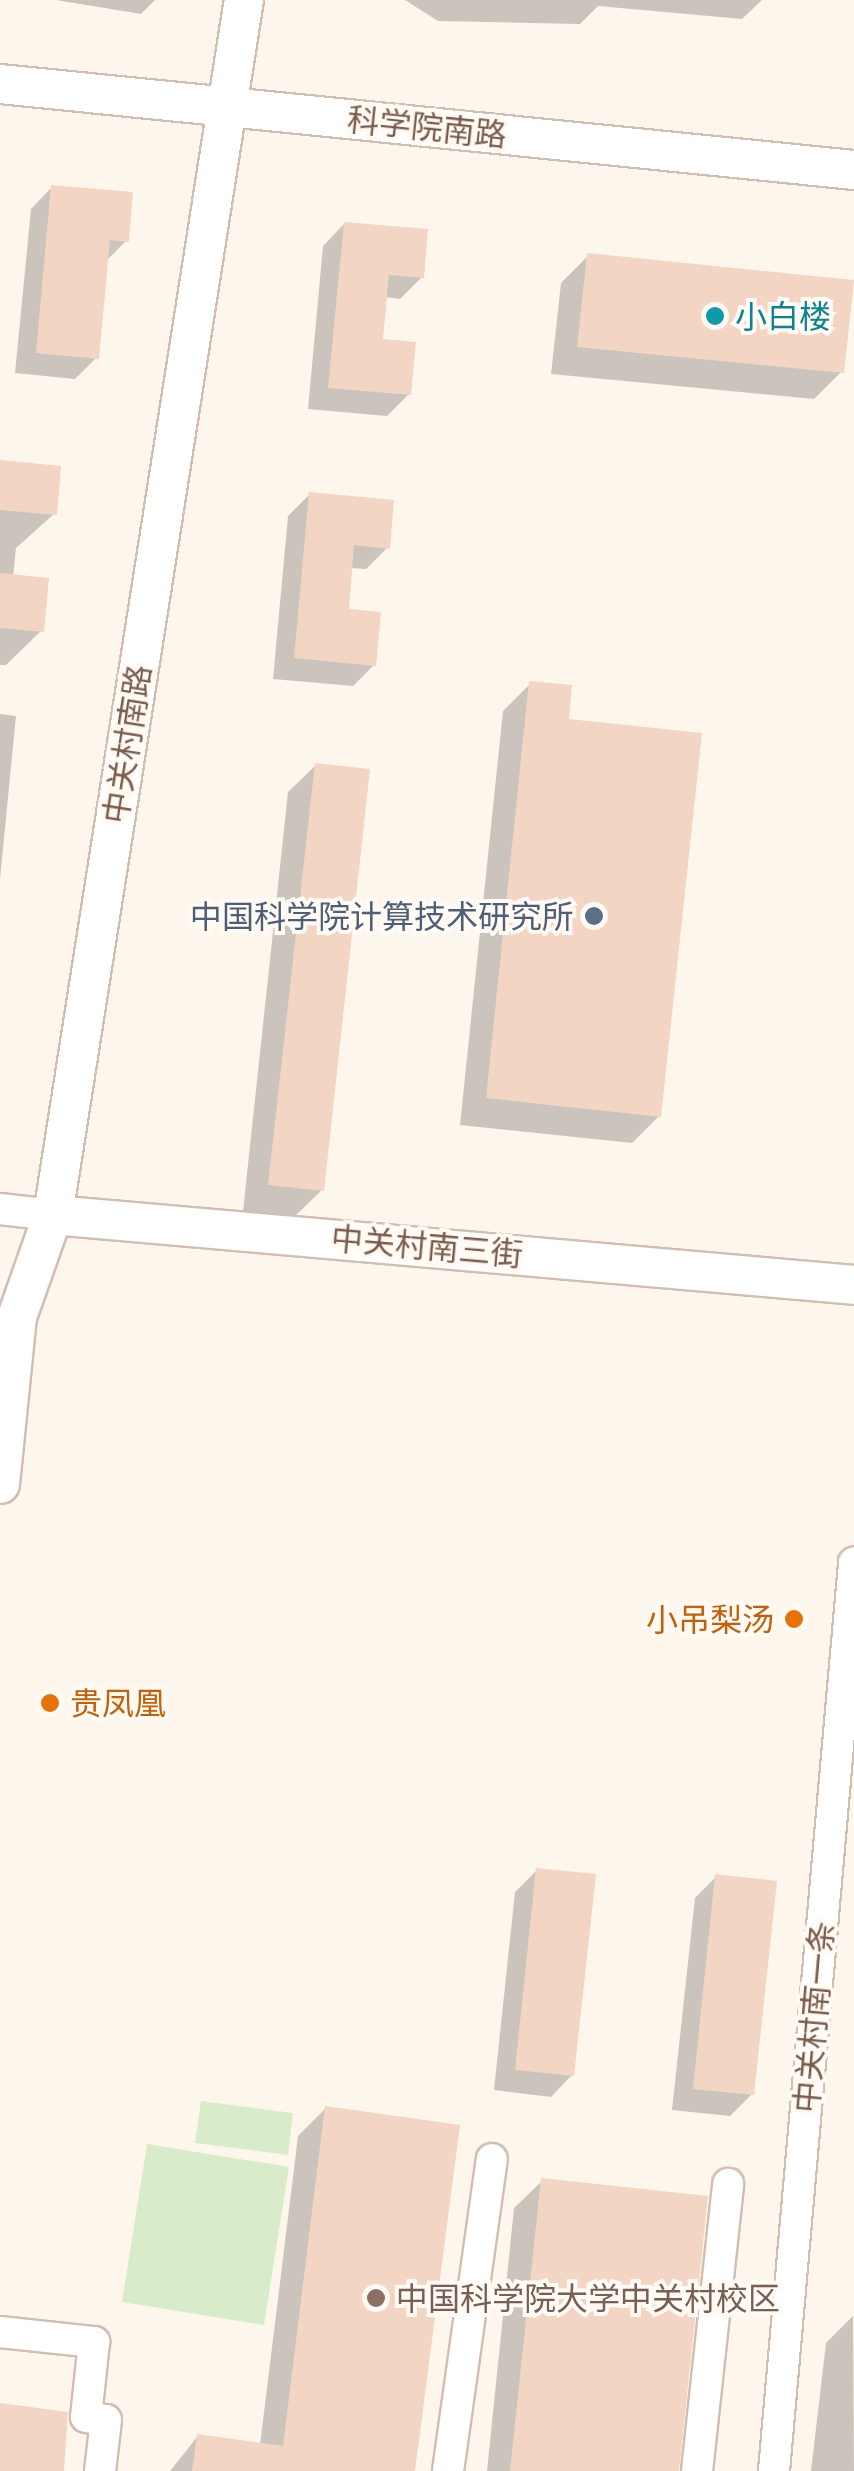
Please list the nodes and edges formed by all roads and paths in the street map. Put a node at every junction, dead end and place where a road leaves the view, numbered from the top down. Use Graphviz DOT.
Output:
graph roads {
  1 [pos="244,0"];
  2 [pos="0,84"];
  3 [pos="228,107"];
  4 [pos="854,170"];
  5 [pos="0,1210"];
  6 [pos="53,1215"];
  7 [pos="854,1285"];
  8 [pos="0,1484"];
  9 [pos="854,1562"];
  10 [pos="492,2159"];
  11 [pos="728,2184"];
  12 [pos="0,2332"];
  13 [pos="100,2471"];
  14 [pos="448,2471"];
  15 [pos="697,2471"];
  16 [pos="774,2471"];
  1 -- 3 [label="street, 中关村南路"];
  2 -- 3 [label="street, 科学院南路"];
  3 -- 4 [label="street, 科学院南路"];
  3 -- 6 [label="street, 中关村南路"];
  5 -- 6 [label="street, 中关村南三街"];
  6 -- 7 [label="street, 中关村南三街"];
  6 -- 8 [label="street, 中关村南路"];
  9 -- 16 [label="street, 中关村南一条"];
  10 -- 14 [label="street"];
  11 -- 15 [label="street"];
  12 -- 13 [label="street"];
}
